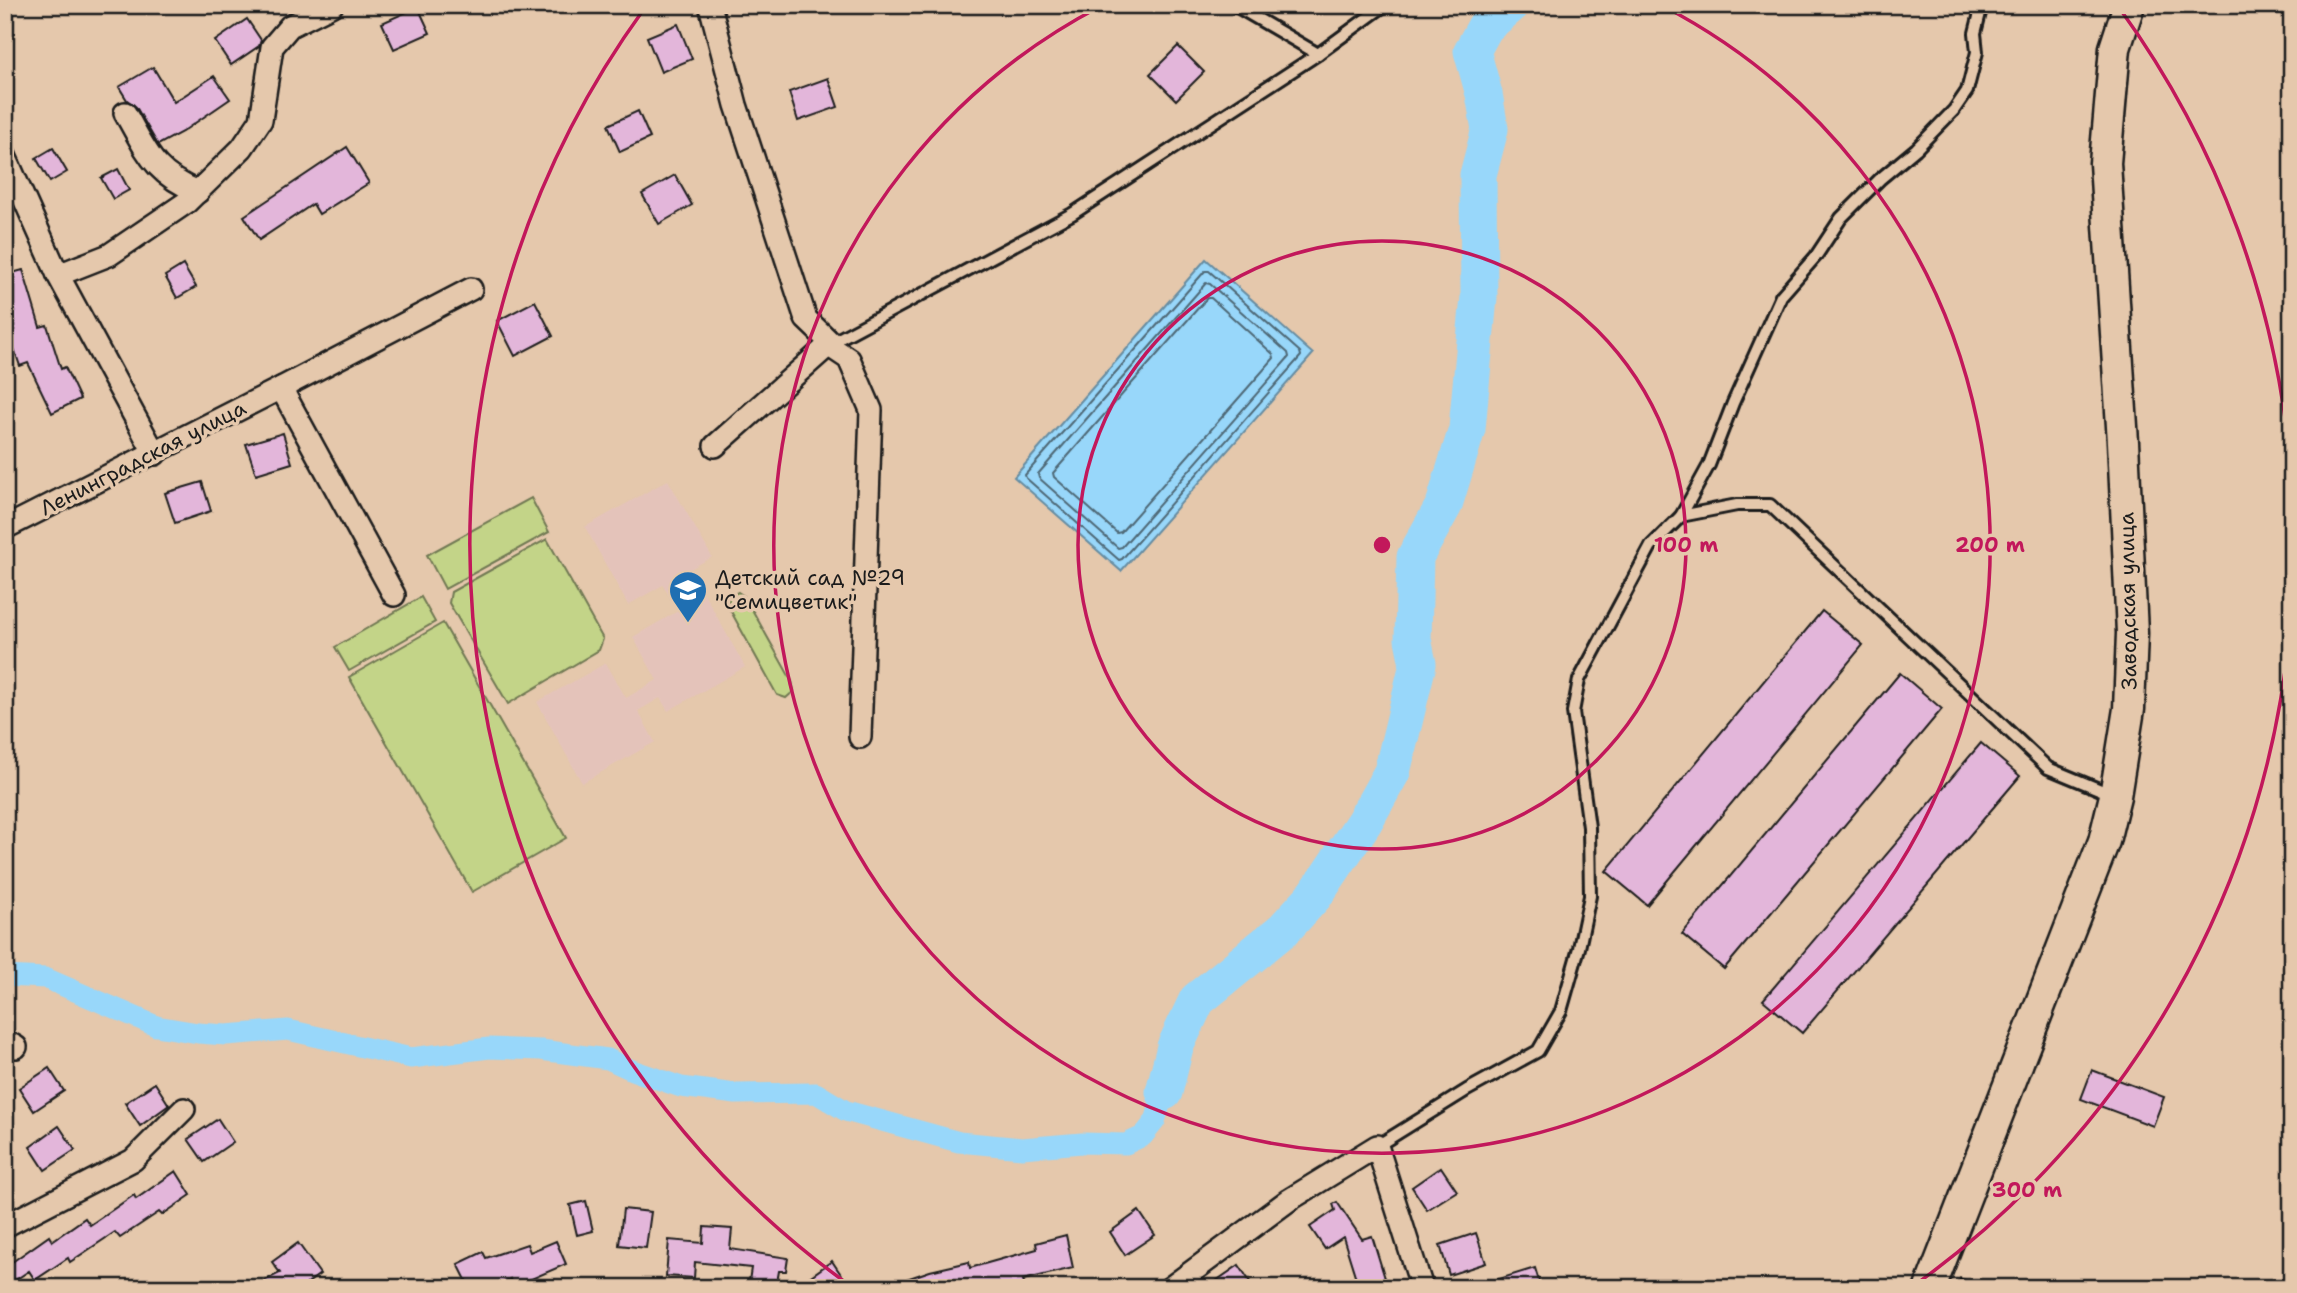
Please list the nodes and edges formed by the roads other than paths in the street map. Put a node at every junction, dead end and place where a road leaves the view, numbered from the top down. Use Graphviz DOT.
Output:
graph roads {
  1 [pos="332,5"];
  2 [pos="710,5"];
  3 [pos="1234,5"];
  4 [pos="1385,5"];
  5 [pos="1982,5"];
  6 [pos="2116,5"];
  7 [pos="2129,5"];
  8 [pos="2115,48"];
  9 [pos="1318,54"];
  10 [pos="125,113"];
  11 [pos="5,156"];
  12 [pos="198,192"];
  13 [pos="58,275"];
  14 [pos="471,289"];
  15 [pos="831,342"];
  16 [pos="281,388"];
  17 [pos="715,446"];
  18 [pos="155,454"];
  19 [pos="1681,516"];
  20 [pos="5,528"];
  21 [pos="394,595"];
  22 [pos="860,737"];
  23 [pos="2115,796"];
  24 [pos="184,1109"];
  25 [pos="1377,1146"];
  26 [pos="5,1226"];
  27 [pos="1933,1280"];
  28 [pos="1170,1288"];
  29 [pos="1422,1288"];
  1 -- 12 [label="street"];
  2 -- 15 [label="street"];
  3 -- 9 [label="lane"];
  4 -- 9 [label="lane"];
  5 -- 19 [label="lane"];
  6 -- 8 [label="lane"];
  7 -- 8 [label="main road, Заводская улица"];
  8 -- 23 [label="main road, Заводская улица"];
  9 -- 15 [label="lane"];
  10 -- 12 [label="street"];
  11 -- 13 [label="street"];
  12 -- 13 [label="street"];
  13 -- 18 [label="street"];
  14 -- 16 [label="street, Ленинградская улица"];
  15 -- 17 [label="street"];
  15 -- 22 [label="street"];
  16 -- 18 [label="street, Ленинградская улица"];
  16 -- 21 [label="street"];
  18 -- 20 [label="street, Ленинградская улица"];
  19 -- 23 [label="lane"];
  19 -- 25 [label="lane"];
  23 -- 27 [label="main road, Заводская улица"];
  24 -- 26 [label="street"];
  25 -- 28 [label="street"];
  25 -- 29 [label="street"];
}
